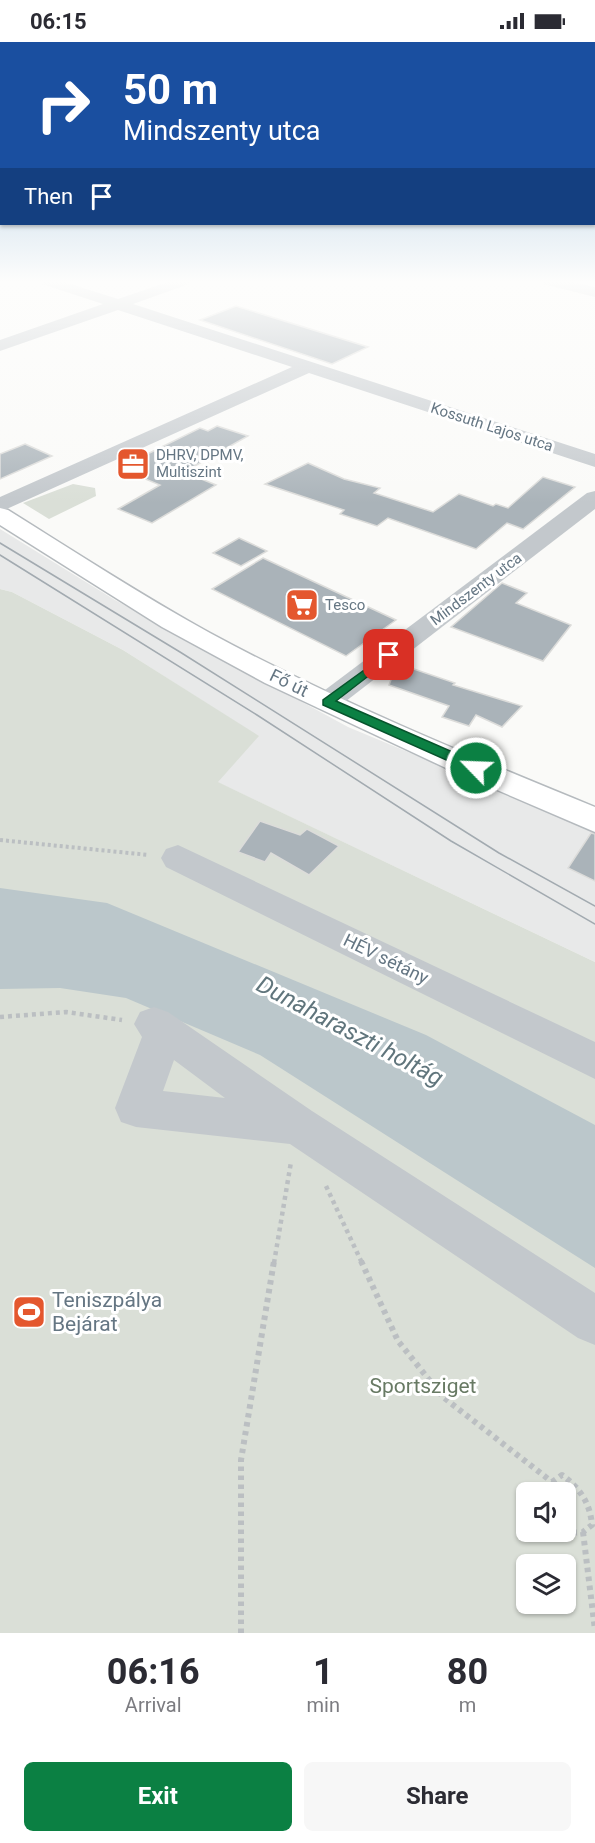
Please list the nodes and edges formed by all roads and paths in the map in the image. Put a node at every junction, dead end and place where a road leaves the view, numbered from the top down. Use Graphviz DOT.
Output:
graph roads {
  1 [pos="277,355"];
  2 [pos="309,366"];
  3 [pos="595,461"];
  4 [pos="595,498"];
  5 [pos="0,505"];
  6 [pos="0,515"];
  7 [pos="327,702"];
  8 [pos="595,820"];
  9 [pos="0,840"];
  10 [pos="178,858"];
  11 [pos="0,1017"];
  12 [pos="159,1028"];
  13 [pos="595,1061"];
  14 [pos="297,1125"];
  15 [pos="322,1179"];
  16 [pos="595,1321"];
  17 [pos="552,1482"];
  18 [pos="570,1482"];
  19 [pos="576,1487"];
  20 [pos="593,1525"];
  21 [pos="583,1532"];
  22 [pos="576,1533"];
  23 [pos="595,1630"];
  24 [pos="241,1633"];
  1 -- 2 [label="street, Kossuth Lajos utca"];
  2 -- 3 [label="street, Kossuth Lajos utca"];
  2 -- 5 [label="street"];
  4 -- 7 [label="street, Mindszenty utca"];
  6 -- 7 [label="main road, Fő út"];
  7 -- 8 [label="main road, Fő út"];
  9 -- 10 [label="path"];
  10 -- 13 [label="street, HÉV sétány"];
  11 -- 12 [label="path"];
  12 -- 14 [label="street"];
  12 -- 14 [label="street"];
  14 -- 16 [label="street"];
  14 -- 24 [label="path"];
  15 -- 17 [label="path"];
  17 -- 18 [label="path"];
  19 -- 20 [label="path"];
  20 -- 21 [label="path"];
  21 -- 22 [label="path"];
  21 -- 23 [label="path"];
}
